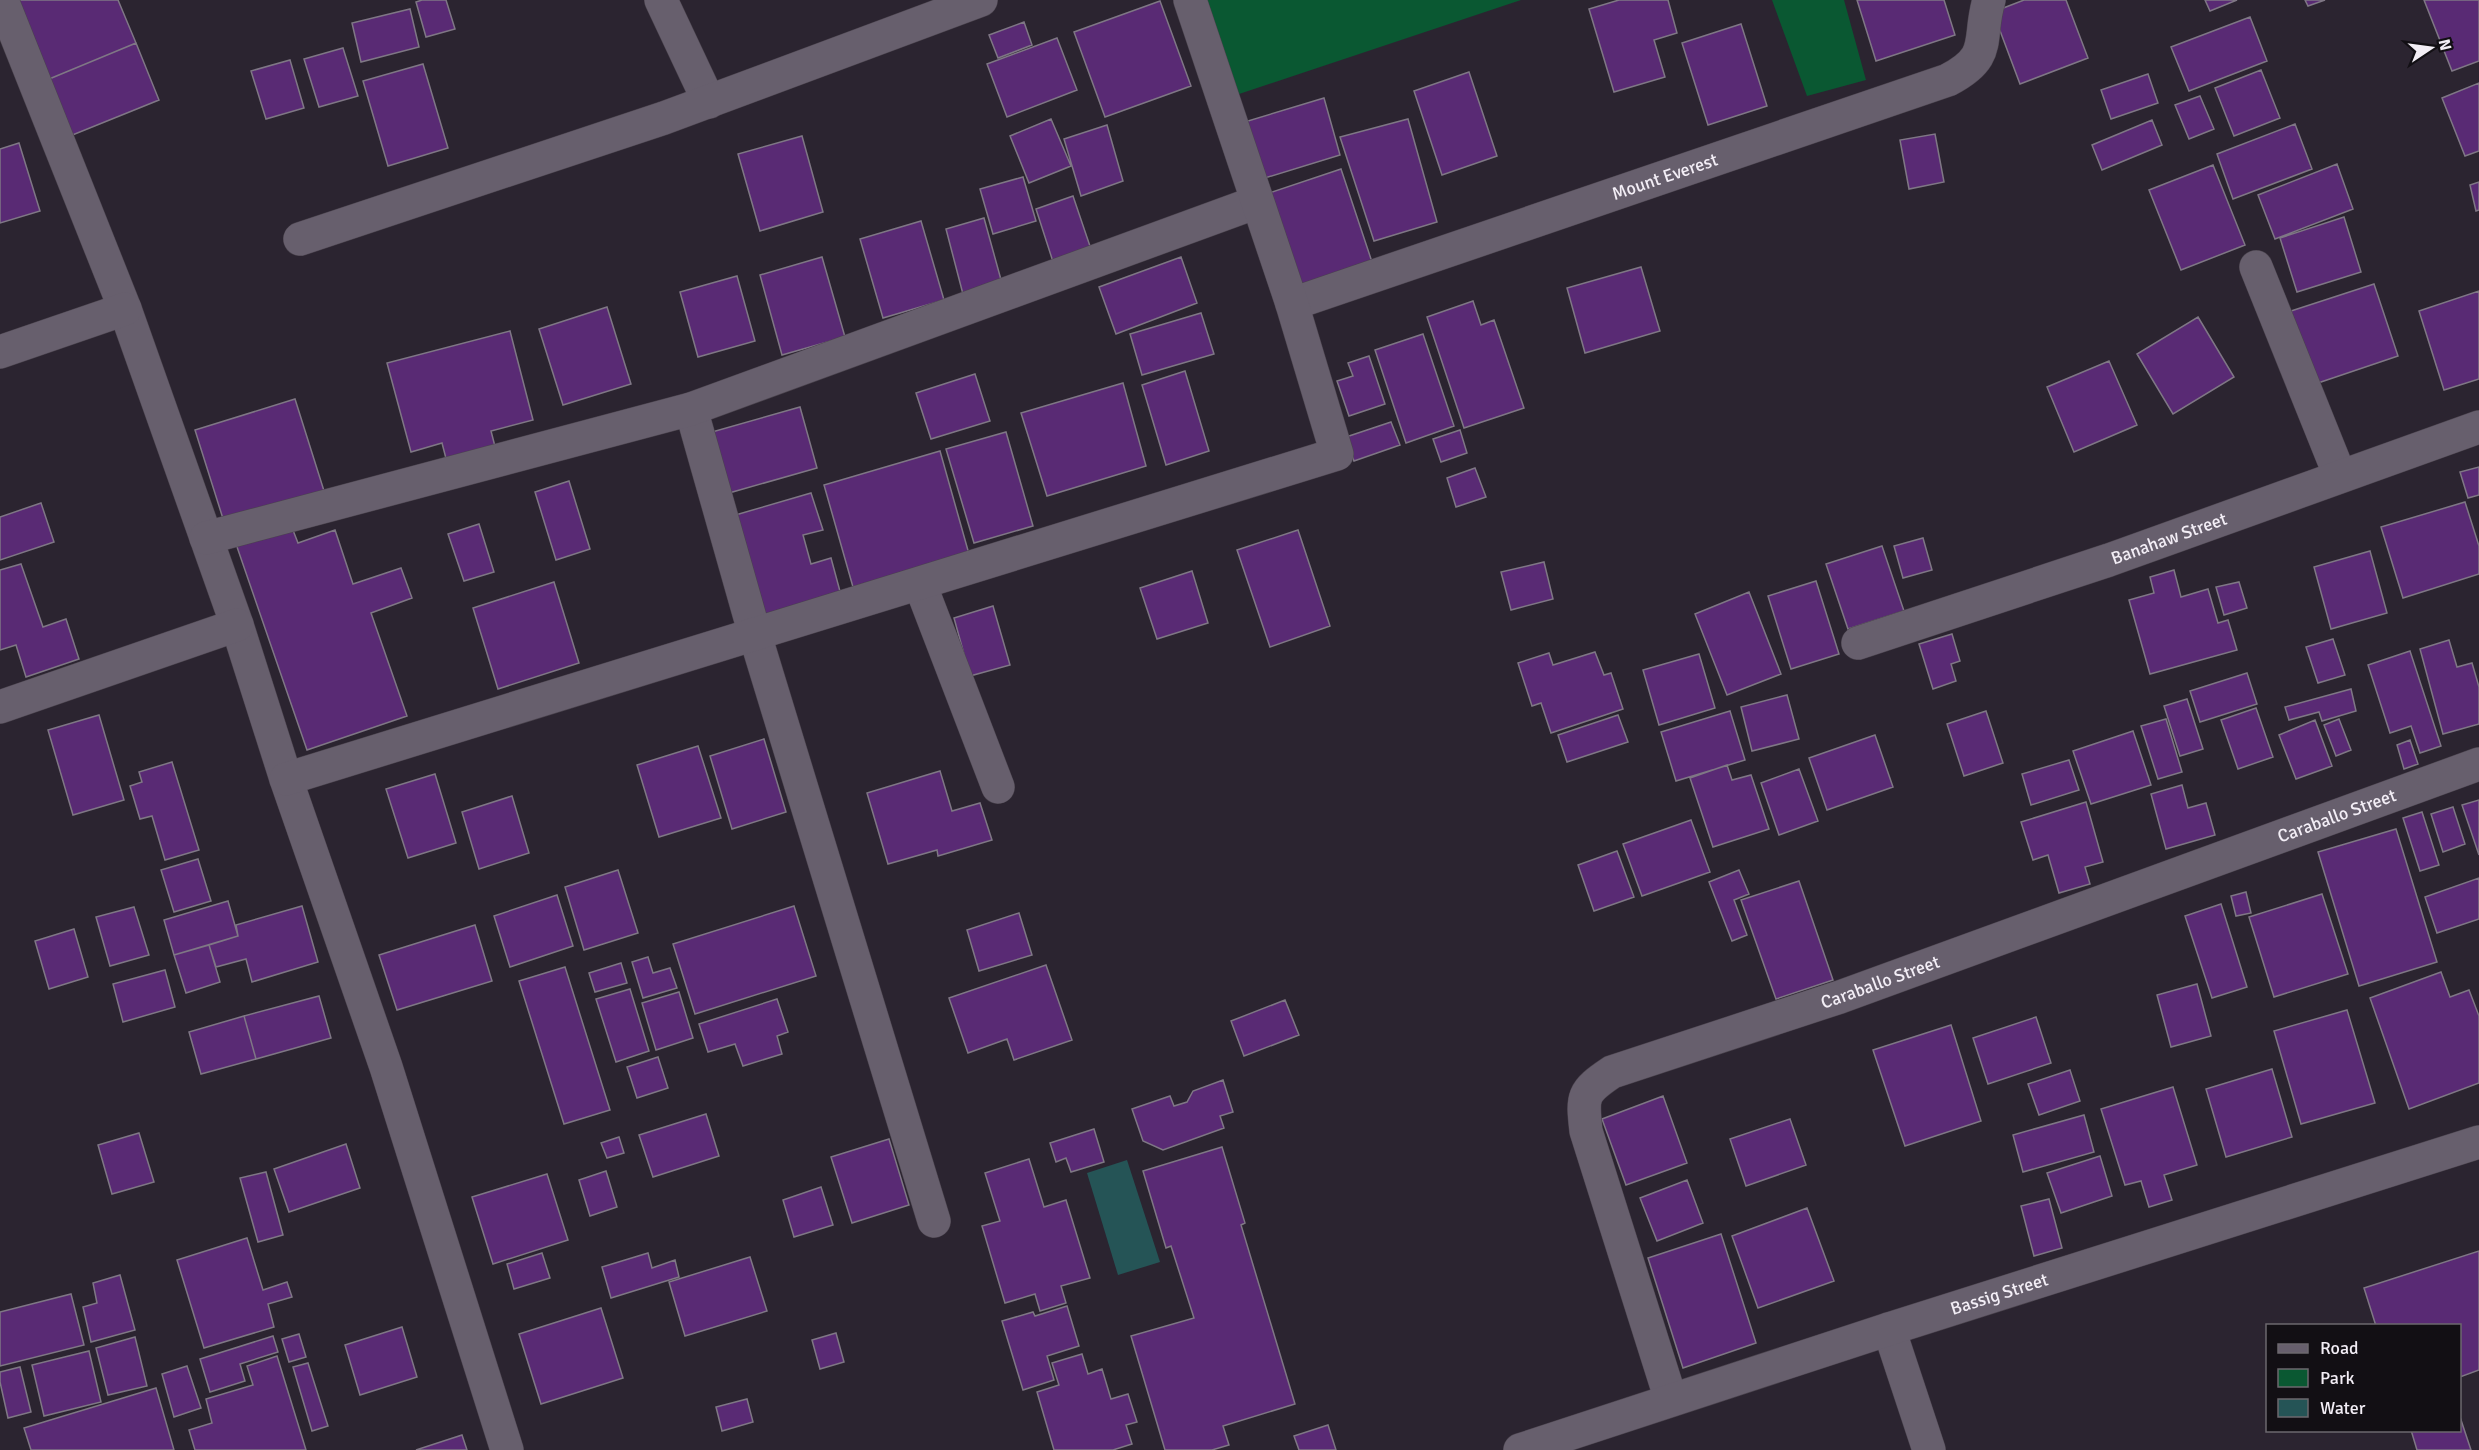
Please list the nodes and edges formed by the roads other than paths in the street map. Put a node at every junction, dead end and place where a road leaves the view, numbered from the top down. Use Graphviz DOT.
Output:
graph roads {
  1 [pos="2,0"];
  2 [pos="661,0"];
  3 [pos="981,0"];
  4 [pos="1190,0"];
  5 [pos="1989,0"];
  6 [pos="709,102"];
  7 [pos="1257,202"];
  8 [pos="300,239"];
  9 [pos="2256,267"];
  10 [pos="1292,304"];
  11 [pos="125,309"];
  12 [pos="0,352"];
  13 [pos="691,409"];
  14 [pos="2479,427"];
  15 [pos="2340,476"];
  16 [pos="206,538"];
  17 [pos="920,584"];
  18 [pos="237,625"];
  19 [pos="755,635"];
  20 [pos="1858,643"];
  21 [pos="0,707"];
  22 [pos="2479,764"];
  23 [pos="286,779"];
  24 [pos="999,788"];
  25 [pos="2479,1142"];
  26 [pos="934,1221"];
  27 [pos="1888,1329"];
  28 [pos="1671,1400"];
  29 [pos="507,1450"];
  30 [pos="1520,1450"];
  31 [pos="1929,1450"];
  1 -- 11 [label="street"];
  2 -- 6 [label="street"];
  3 -- 6 [label="street"];
  4 -- 7 [label="street"];
  5 -- 10 [label="street, Mount Everest"];
  6 -- 8 [label="street"];
  7 -- 10 [label="street"];
  7 -- 13 [label="street"];
  9 -- 15 [label="street"];
  10 -- 17 [label="street"];
  11 -- 12 [label="street"];
  11 -- 16 [label="street"];
  13 -- 16 [label="street"];
  13 -- 19 [label="street"];
  14 -- 15 [label="street, Banahaw Street"];
  15 -- 20 [label="street, Banahaw Street"];
  16 -- 18 [label="street"];
  17 -- 19 [label="street"];
  17 -- 24 [label="street"];
  18 -- 21 [label="street"];
  18 -- 23 [label="street"];
  19 -- 23 [label="street"];
  19 -- 26 [label="street"];
  22 -- 28 [label="street, Caraballo Street"];
  23 -- 29 [label="street"];
  25 -- 27 [label="street, Bassig Street"];
  27 -- 28 [label="street, Bassig Street"];
  27 -- 31 [label="street"];
  28 -- 30 [label="street, Bassig Street"];
}
